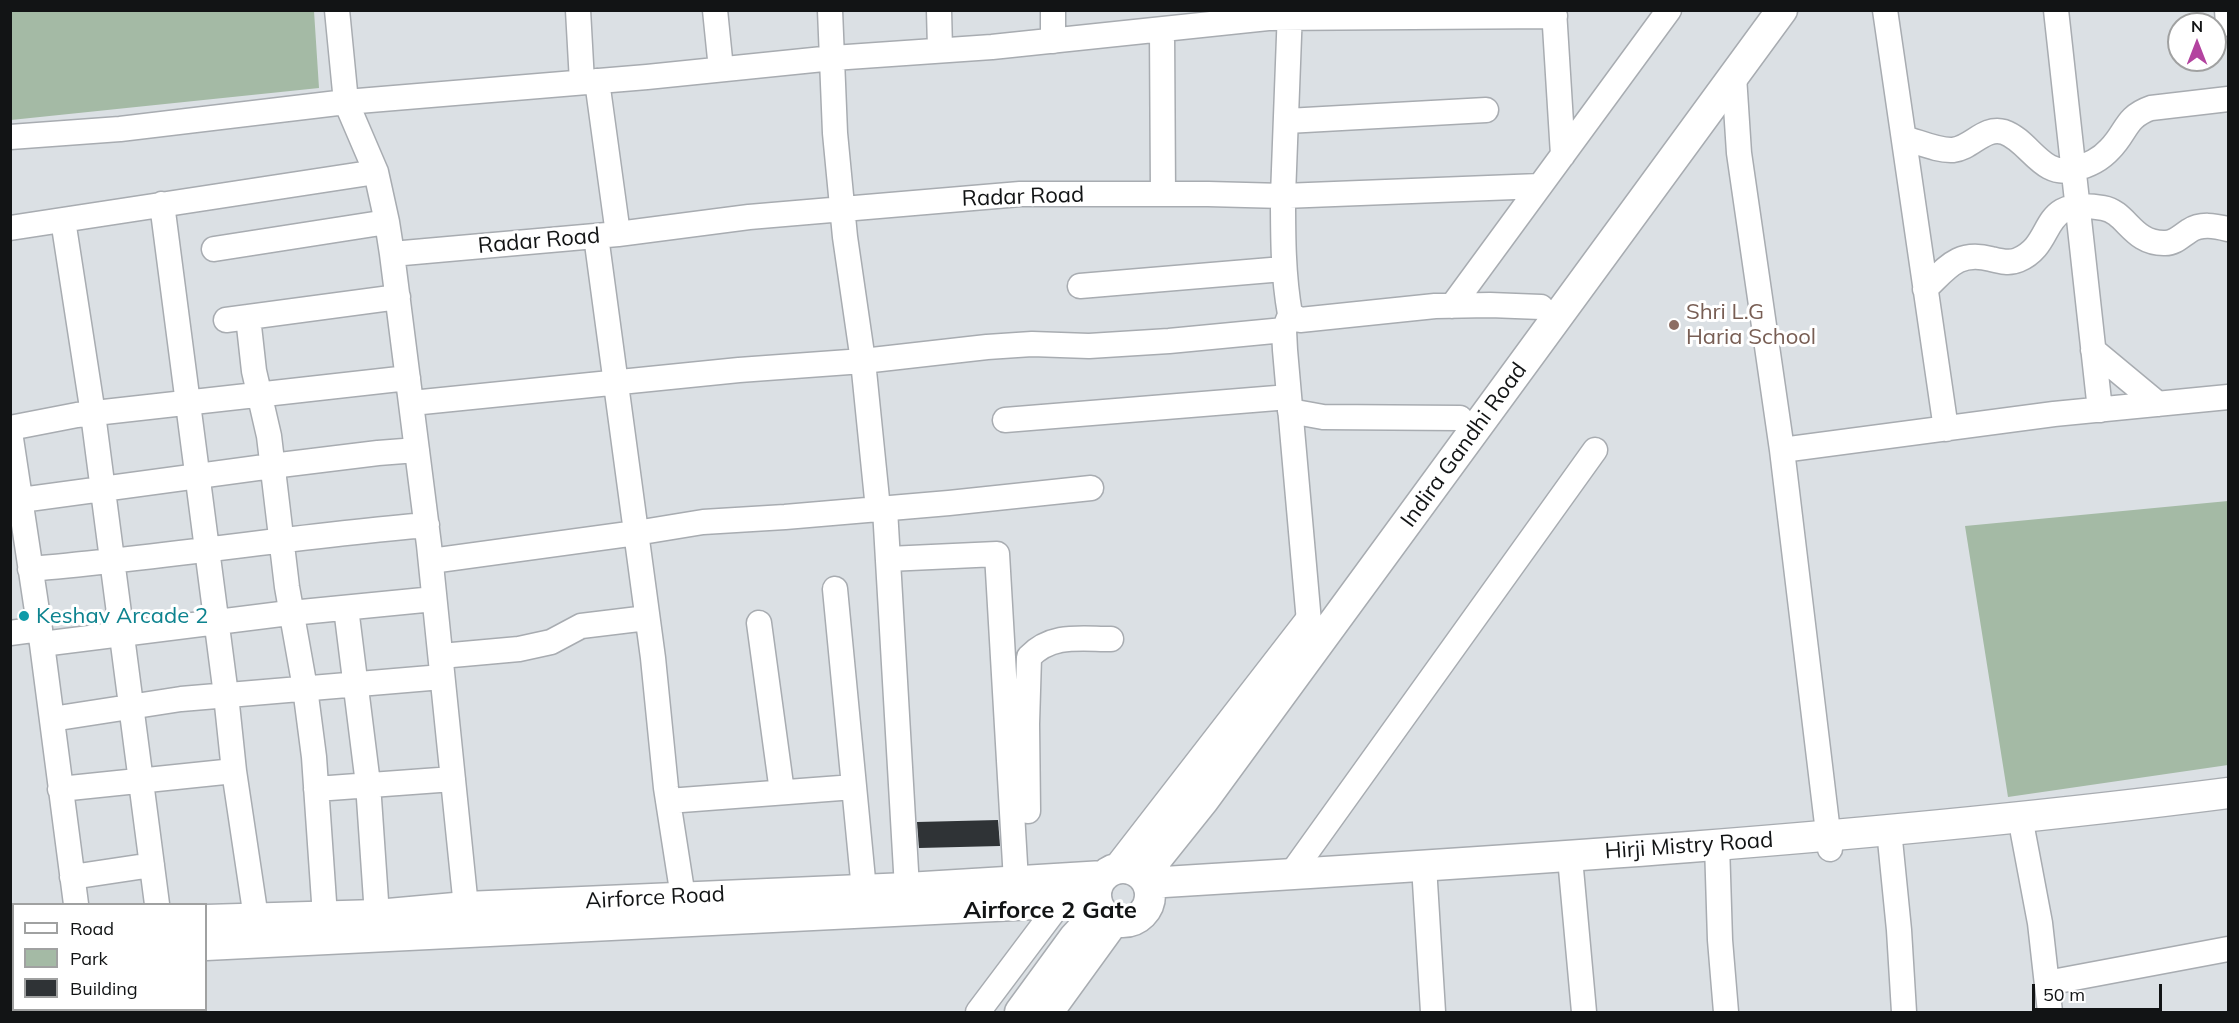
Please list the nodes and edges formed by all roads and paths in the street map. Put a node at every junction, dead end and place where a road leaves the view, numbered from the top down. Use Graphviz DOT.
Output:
graph roads {
  1 [pos="337,10"];
  2 [pos="578,10"];
  3 [pos="716,10"];
  4 [pos="830,10"];
  5 [pos="939,10"];
  6 [pos="1053,10"];
  7 [pos="1669,10"];
  8 [pos="1764,10"];
  9 [pos="1782,10"];
  10 [pos="1885,10"];
  11 [pos="2056,10"];
  12 [pos="2227,10"];
  13 [pos="1759,11"];
  14 [pos="1413,13"];
  15 [pos="1554,13"];
  16 [pos="1290,14"];
  17 [pos="1169,23"];
  18 [pos="2229,24"];
  19 [pos="1053,41"];
  20 [pos="940,49"];
  21 [pos="833,58"];
  22 [pos="720,69"];
  23 [pos="1726,71"];
  24 [pos="590,81"];
  25 [pos="2229,99"];
  26 [pos="346,102"];
  27 [pos="1486,110"];
  28 [pos="1287,121"];
  29 [pos="10,137"];
  30 [pos="1904,138"];
  31 [pos="1563,155"];
  32 [pos="2073,170"];
  33 [pos="376,172"];
  34 [pos="1540,186"];
  35 [pos="1163,194"];
  36 [pos="1283,196"];
  37 [pos="162,204"];
  38 [pos="2077,205"];
  39 [pos="843,208"];
  40 [pos="63,219"];
  41 [pos="387,222"];
  42 [pos="10,228"];
  43 [pos="2229,229"];
  44 [pos="607,235"];
  45 [pos="214,249"];
  46 [pos="392,254"];
  47 [pos="1283,269"];
  48 [pos="1080,286"];
  49 [pos="1925,289"];
  50 [pos="398,297"];
  51 [pos="1452,306"];
  52 [pos="1541,307"];
  53 [pos="1287,322"];
  54 [pos="2093,350"];
  55 [pos="862,361"];
  56 [pos="408,378"];
  57 [pos="616,382"];
  58 [pos="259,396"];
  59 [pos="2229,398"];
  60 [pos="412,403"];
  61 [pos="188,404"];
  62 [pos="1290,404"];
  63 [pos="2158,404"];
  64 [pos="2100,410"];
  65 [pos="93,414"];
  66 [pos="1460,418"];
  67 [pos="1005,420"];
  68 [pos="1946,429"];
  69 [pos="10,430"];
  70 [pos="417,450"];
  71 [pos="1595,450"];
  72 [pos="1782,450"];
  73 [pos="272,466"];
  74 [pos="198,477"];
  75 [pos="1092,488"];
  76 [pos="103,489"];
  77 [pos="21,500"];
  78 [pos="881,509"];
  79 [pos="427,525"];
  80 [pos="636,533"];
  81 [pos="282,540"];
  82 [pos="207,549"];
  83 [pos="888,559"];
  84 [pos="431,561"];
  85 [pos="113,562"];
  86 [pos="30,569"];
  87 [pos="835,589"];
  88 [pos="434,599"];
  89 [pos="346,608"];
  90 [pos="292,613"];
  91 [pos="647,618"];
  92 [pos="217,622"];
  93 [pos="1309,622"];
  94 [pos="759,623"];
  95 [pos="10,633"];
  96 [pos="122,634"];
  97 [pos="41,636"];
  98 [pos="1111,639"];
  99 [pos="442,667"];
  100 [pos="356,683"];
  101 [pos="305,688"];
  102 [pos="226,695"];
  103 [pos="132,707"];
  104 [pos="52,719"];
  105 [pos="234,771"];
  106 [pos="453,779"];
  107 [pos="141,780"];
  108 [pos="368,784"];
  109 [pos="854,787"];
  110 [pos="60,789"];
  111 [pos="316,789"];
  112 [pos="782,792"];
  113 [pos="2229,793"];
  114 [pos="668,801"];
  115 [pos="2229,808"];
  116 [pos="2023,833"];
  117 [pos="1890,838"];
  118 [pos="1830,842"];
  119 [pos="1718,851"];
  120 [pos="152,865"];
  121 [pos="1571,869"];
  122 [pos="1291,874"];
  123 [pos="1425,874"];
  124 [pos="72,878"];
  125 [pos="1016,881"];
  126 [pos="907,888"];
  127 [pos="864,890"];
  128 [pos="1122,892"];
  129 [pos="683,897"];
  130 [pos="76,903"];
  131 [pos="158,903"];
  132 [pos="1060,903"];
  133 [pos="466,908"];
  134 [pos="377,915"];
  135 [pos="325,916"];
  136 [pos="256,918"];
  137 [pos="207,920"];
  138 [pos="207,945"];
  139 [pos="2229,949"];
  140 [pos="2047,983"];
  141 [pos="978,1012"];
  142 [pos="1020,1012"];
  143 [pos="1048,1012"];
  144 [pos="1427,1012"];
  145 [pos="1433,1012"];
  146 [pos="1584,1012"];
  147 [pos="1726,1012"];
  148 [pos="1904,1012"];
  149 [pos="2050,1012"];
  1 -- 26 [label="street"];
  2 -- 24 [label="street"];
  3 -- 22 [label="street"];
  4 -- 21 [label="street"];
  5 -- 20 [label="street"];
  6 -- 19 [label="street"];
  7 -- 31 [label="street"];
  8 -- 13 [label="main road"];
  9 -- 23 [label="main road, Indira Gandhi Road"];
  10 -- 30 [label="street"];
  11 -- 32 [label="street"];
  12 -- 18 [label="street"];
  13 -- 23 [label="main road, Indira Gandhi Road"];
  14 -- 15 [label="street"];
  14 -- 16 [label="street"];
  15 -- 31 [label="street"];
  16 -- 17 [label="street"];
  16 -- 28 [label="street"];
  17 -- 19 [label="street"];
  17 -- 35 [label="street"];
  19 -- 20 [label="street"];
  20 -- 21 [label="street"];
  21 -- 22 [label="street"];
  21 -- 39 [label="street"];
  22 -- 24 [label="street"];
  23 -- 52 [label="main road, Indira Gandhi Road"];
  23 -- 72 [label="street"];
  23 -- 128 [label="main road, Indira Gandhi Road"];
  24 -- 26 [label="street"];
  24 -- 44 [label="street"];
  25 -- 32 [label="street"];
  26 -- 29 [label="street"];
  26 -- 33 [label="street"];
  27 -- 28 [label="street"];
  28 -- 36 [label="street"];
  30 -- 32 [label="street"];
  30 -- 49 [label="street"];
  31 -- 34 [label="street"];
  32 -- 38 [label="street"];
  33 -- 37 [label="street"];
  33 -- 41 [label="street"];
  34 -- 36 [label="street, Radar Road"];
  34 -- 51 [label="street"];
  35 -- 36 [label="street, Radar Road"];
  35 -- 39 [label="street, Radar Road"];
  36 -- 47 [label="street"];
  37 -- 40 [label="street"];
  37 -- 61 [label="street"];
  38 -- 43 [label="street"];
  38 -- 49 [label="street"];
  38 -- 54 [label="street"];
  39 -- 44 [label="street, Radar Road"];
  39 -- 55 [label="street"];
  40 -- 42 [label="street"];
  40 -- 65 [label="street"];
  41 -- 45 [label="street"];
  41 -- 46 [label="street"];
  44 -- 46 [label="street, Radar Road"];
  44 -- 57 [label="street"];
  46 -- 50 [label="street"];
  47 -- 48 [label="street"];
  47 -- 53 [label="street"];
  49 -- 68 [label="street"];
  50 -- 56 [label="street"];
  50 -- 58 [label="street"];
  51 -- 52 [label="street"];
  51 -- 53 [label="street"];
  52 -- 66 [label="main road, Indira Gandhi Road"];
  53 -- 55 [label="street"];
  53 -- 62 [label="street"];
  54 -- 63 [label="street"];
  54 -- 64 [label="street"];
  55 -- 57 [label="street"];
  55 -- 78 [label="street"];
  56 -- 58 [label="street"];
  56 -- 60 [label="street"];
  57 -- 60 [label="street"];
  57 -- 80 [label="street"];
  58 -- 61 [label="street"];
  58 -- 73 [label="street"];
  59 -- 63 [label="street"];
  60 -- 70 [label="street"];
  61 -- 65 [label="street"];
  61 -- 74 [label="street"];
  62 -- 66 [label="street"];
  62 -- 67 [label="street"];
  62 -- 93 [label="street"];
  63 -- 64 [label="street"];
  64 -- 68 [label="street"];
  65 -- 69 [label="street"];
  65 -- 76 [label="street"];
  66 -- 93 [label="main road, Indira Gandhi Road"];
  68 -- 72 [label="street"];
  69 -- 77 [label="street"];
  70 -- 73 [label="street"];
  70 -- 79 [label="street"];
  71 -- 122 [label="street"];
  72 -- 118 [label="street"];
  73 -- 74 [label="street"];
  73 -- 81 [label="street"];
  74 -- 76 [label="street"];
  74 -- 82 [label="street"];
  75 -- 78 [label="street"];
  76 -- 77 [label="street"];
  76 -- 85 [label="street"];
  77 -- 86 [label="street"];
  78 -- 80 [label="street"];
  78 -- 83 [label="street"];
  79 -- 81 [label="street"];
  79 -- 84 [label="street"];
  80 -- 84 [label="street"];
  80 -- 91 [label="street"];
  81 -- 82 [label="street"];
  81 -- 90 [label="street"];
  82 -- 85 [label="street"];
  82 -- 92 [label="street"];
  83 -- 125 [label="street"];
  83 -- 126 [label="street"];
  84 -- 88 [label="street"];
  85 -- 86 [label="street"];
  85 -- 96 [label="street"];
  86 -- 97 [label="street"];
  87 -- 109 [label="street"];
  88 -- 89 [label="street"];
  88 -- 99 [label="street"];
  89 -- 90 [label="street"];
  89 -- 100 [label="street"];
  90 -- 92 [label="street"];
  90 -- 101 [label="street"];
  91 -- 99 [label="street"];
  91 -- 114 [label="street"];
  92 -- 96 [label="street"];
  92 -- 102 [label="street"];
  93 -- 128 [label="main road, Indira Gandhi Road"];
  94 -- 112 [label="street"];
  95 -- 97 [label="street"];
  96 -- 97 [label="street"];
  96 -- 103 [label="street"];
  97 -- 104 [label="street"];
  98 -- 125 [label="street"];
  99 -- 100 [label="street"];
  99 -- 106 [label="street"];
  100 -- 101 [label="street"];
  100 -- 108 [label="street"];
  101 -- 102 [label="street"];
  101 -- 111 [label="street"];
  102 -- 103 [label="street"];
  102 -- 105 [label="street"];
  103 -- 104 [label="street"];
  103 -- 107 [label="street"];
  104 -- 110 [label="street"];
  105 -- 107 [label="street"];
  105 -- 136 [label="street"];
  106 -- 108 [label="street"];
  106 -- 133 [label="street"];
  107 -- 110 [label="street"];
  107 -- 120 [label="street"];
  108 -- 111 [label="street"];
  108 -- 134 [label="street"];
  109 -- 112 [label="street"];
  109 -- 127 [label="street"];
  110 -- 124 [label="street"];
  111 -- 135 [label="street"];
  112 -- 114 [label="street"];
  113 -- 117 [label="main road, Hirji Mistry Road"];
  114 -- 129 [label="street"];
  115 -- 116 [label="main road, Hirji Mistry Road"];
  116 -- 117 [label="main road, Hirji Mistry Road"];
  116 -- 140 [label="street"];
  117 -- 118 [label="main road, Hirji Mistry Road"];
  117 -- 148 [label="street"];
  118 -- 119 [label="main road, Hirji Mistry Road"];
  119 -- 121 [label="main road, Hirji Mistry Road"];
  119 -- 123 [label="main road, Hirji Mistry Road"];
  119 -- 147 [label="street"];
  120 -- 124 [label="street"];
  120 -- 131 [label="street"];
  121 -- 123 [label="main road, Hirji Mistry Road"];
  121 -- 146 [label="street"];
  122 -- 123 [label="main road, Hirji Mistry Road"];
  122 -- 128 [label="main road, Hirji Mistry Road"];
  123 -- 128 [label="main road, Hirji Mistry Road"];
  123 -- 145 [label="street"];
  124 -- 130 [label="street"];
  125 -- 126 [label="main road, Airforce Road"];
  125 -- 128 [label="main road, Airforce Road"];
  126 -- 127 [label="main road, Airforce Road"];
  127 -- 129 [label="main road, Airforce Road"];
  128 -- 132 [label="main road, Airforce Road"];
  128 -- 142 [label="main road"];
  128 -- 143 [label="main road"];
  129 -- 133 [label="main road, Airforce Road"];
  132 -- 138 [label="main road, Airforce Road"];
  132 -- 141 [label="street"];
  133 -- 134 [label="main road, Airforce Road"];
  134 -- 135 [label="main road, Airforce Road"];
  135 -- 136 [label="main road, Airforce Road"];
  136 -- 137 [label="main road, Airforce Road"];
  139 -- 140 [label="street"];
  140 -- 149 [label="street"];
  144 -- 145 [label="street"];
}
